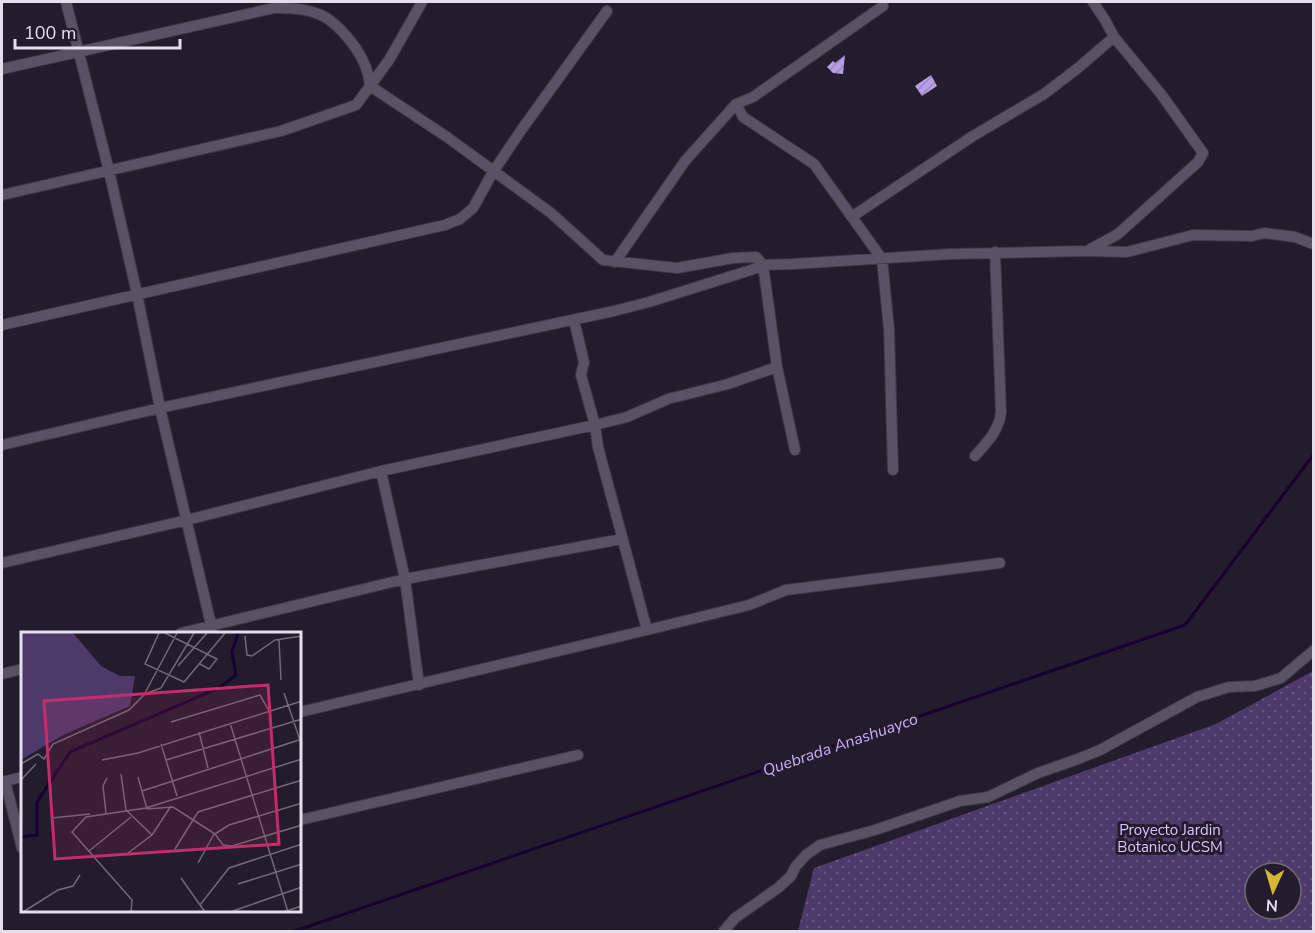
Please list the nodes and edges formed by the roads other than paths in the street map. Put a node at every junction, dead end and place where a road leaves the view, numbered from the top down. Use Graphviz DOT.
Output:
graph roads {
  1 [pos="66,2"];
  2 [pos="422,2"];
  3 [pos="1093,2"];
  4 [pos="884,6"];
  5 [pos="607,11"];
  6 [pos="1114,37"];
  7 [pos="79,52"];
  8 [pos="2,69"];
  9 [pos="370,86"];
  10 [pos="736,104"];
  11 [pos="109,171"];
  12 [pos="493,172"];
  13 [pos="2,195"];
  14 [pos="853,216"];
  15 [pos="1313,244"];
  16 [pos="1087,251"];
  17 [pos="995,252"];
  18 [pos="882,259"];
  19 [pos="615,262"];
  20 [pos="763,265"];
  21 [pos="137,294"];
  22 [pos="574,320"];
  23 [pos="2,326"];
  24 [pos="777,367"];
  25 [pos="160,408"];
  26 [pos="595,425"];
  27 [pos="2,445"];
  28 [pos="795,450"];
  29 [pos="975,456"];
  30 [pos="893,470"];
  31 [pos="381,471"];
  32 [pos="187,520"];
  33 [pos="622,539"];
  34 [pos="1000,562"];
  35 [pos="2,563"];
  36 [pos="405,579"];
  37 [pos="212,630"];
  38 [pos="647,630"];
  39 [pos="191,632"];
  40 [pos="1314,650"];
  41 [pos="21,669"];
  42 [pos="2,674"];
  43 [pos="419,685"];
  44 [pos="302,712"];
  45 [pos="578,755"];
  46 [pos="21,777"];
  47 [pos="3,782"];
  48 [pos="302,820"];
  49 [pos="21,845"];
  50 [pos="723,932"];
  1 -- 7 [label="street"];
  2 -- 9 [label="street"];
  3 -- 6 [label="street"];
  4 -- 10 [label="street"];
  5 -- 12 [label="street"];
  6 -- 14 [label="street"];
  6 -- 16 [label="street"];
  7 -- 8 [label="street"];
  7 -- 9 [label="street"];
  7 -- 11 [label="street"];
  9 -- 11 [label="street"];
  9 -- 12 [label="street"];
  10 -- 14 [label="street"];
  10 -- 19 [label="street"];
  11 -- 13 [label="street"];
  11 -- 21 [label="street"];
  12 -- 19 [label="street"];
  12 -- 21 [label="street"];
  14 -- 18 [label="street"];
  15 -- 16 [label="street"];
  16 -- 17 [label="street"];
  17 -- 18 [label="street"];
  17 -- 29 [label="street"];
  18 -- 20 [label="street"];
  18 -- 30 [label="street"];
  19 -- 20 [label="street"];
  20 -- 22 [label="street"];
  20 -- 24 [label="street"];
  21 -- 23 [label="street"];
  21 -- 25 [label="street"];
  22 -- 25 [label="street"];
  22 -- 26 [label="street"];
  24 -- 26 [label="street"];
  24 -- 28 [label="street"];
  25 -- 27 [label="street"];
  25 -- 32 [label="street"];
  26 -- 31 [label="street"];
  26 -- 33 [label="street"];
  31 -- 32 [label="street"];
  31 -- 36 [label="street"];
  32 -- 35 [label="street"];
  32 -- 37 [label="street"];
  33 -- 36 [label="street"];
  33 -- 38 [label="street"];
  34 -- 38 [label="street"];
  36 -- 37 [label="street"];
  36 -- 43 [label="street"];
  37 -- 39 [label="street"];
  38 -- 43 [label="street"];
  40 -- 50 [label="street"];
  41 -- 42 [label="street"];
  43 -- 44 [label="street"];
  45 -- 48 [label="street"];
  46 -- 47 [label="street"];
  47 -- 49 [label="street"];
}
